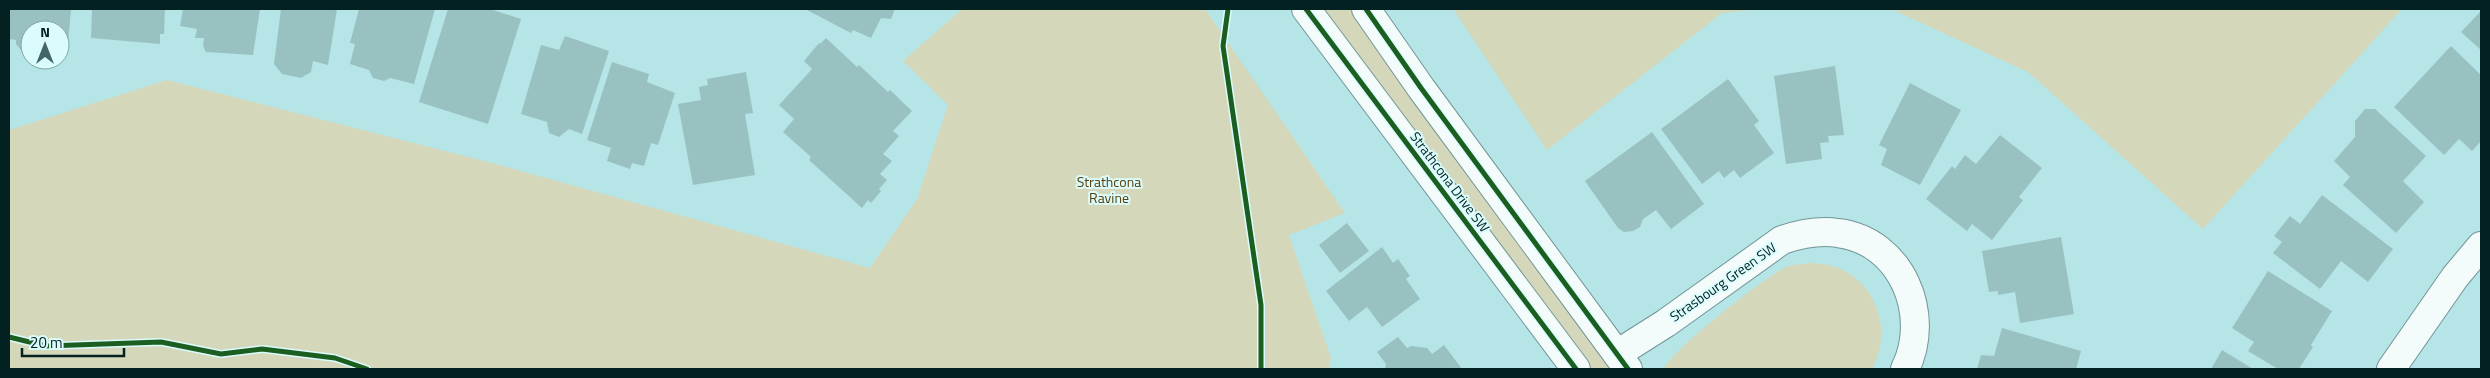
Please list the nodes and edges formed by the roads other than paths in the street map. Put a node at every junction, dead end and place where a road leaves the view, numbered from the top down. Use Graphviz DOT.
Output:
graph roads {
  1 [pos="1306,9"];
  2 [pos="1366,9"];
  3 [pos="2481,246"];
  4 [pos="1623,361"];
  5 [pos="1576,369"];
  6 [pos="1905,369"];
  7 [pos="2391,369"];
  1 -- 5 [label="street, Strathcona Drive SW"];
  2 -- 4 [label="street"];
  3 -- 7 [label="street"];
  4 -- 6 [label="street, Strasbourg Green SW"];
}
